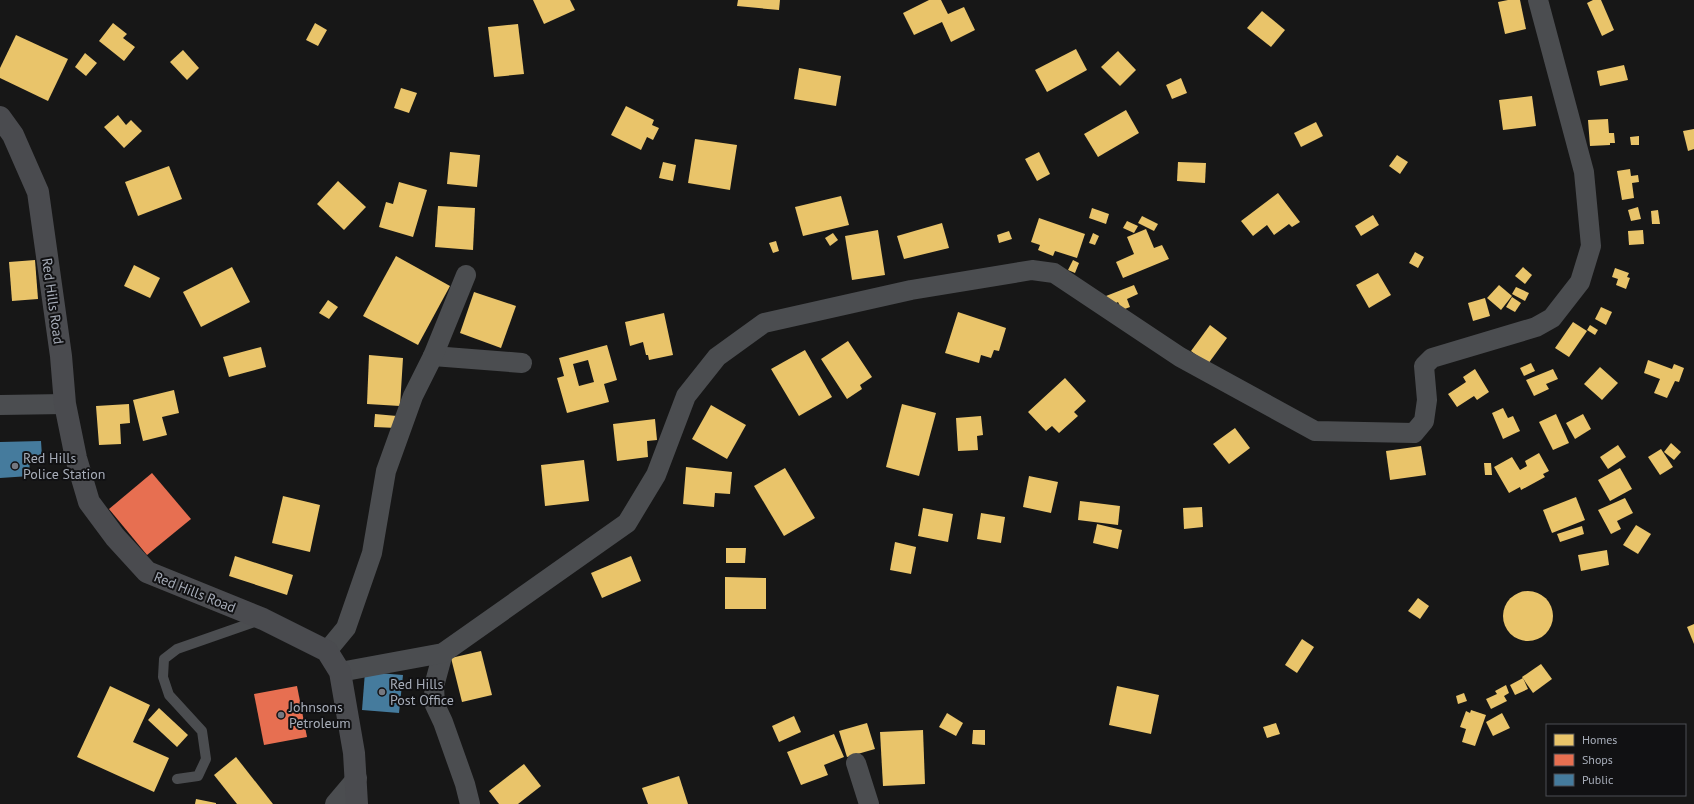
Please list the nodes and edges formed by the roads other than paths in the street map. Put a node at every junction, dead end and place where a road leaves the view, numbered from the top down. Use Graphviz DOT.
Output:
graph roads {
  1 [pos="1538,0"];
  2 [pos="0,117"];
  3 [pos="466,275"];
  4 [pos="433,356"];
  5 [pos="522,363"];
  6 [pos="65,404"];
  7 [pos="0,405"];
  8 [pos="263,619"];
  9 [pos="327,651"];
  10 [pos="443,653"];
  11 [pos="340,672"];
  12 [pos="856,763"];
  13 [pos="357,778"];
  14 [pos="177,779"];
  15 [pos="335,804"];
  16 [pos="357,804"];
  17 [pos="470,804"];
  18 [pos="869,804"];
  1 -- 10 [label="street"];
  2 -- 6 [label="main road, Red Hills Road"];
  3 -- 4 [label="street"];
  4 -- 5 [label="street"];
  4 -- 9 [label="street"];
  6 -- 7 [label="street"];
  6 -- 8 [label="main road, Red Hills Road"];
  8 -- 9 [label="main road, Red Hills Road"];
  8 -- 14 [label="lane"];
  9 -- 11 [label="main road"];
  10 -- 11 [label="street"];
  10 -- 17 [label="street"];
  11 -- 13 [label="main road"];
  12 -- 18 [label="street"];
  13 -- 15 [label="street"];
  13 -- 16 [label="main road"];
}
